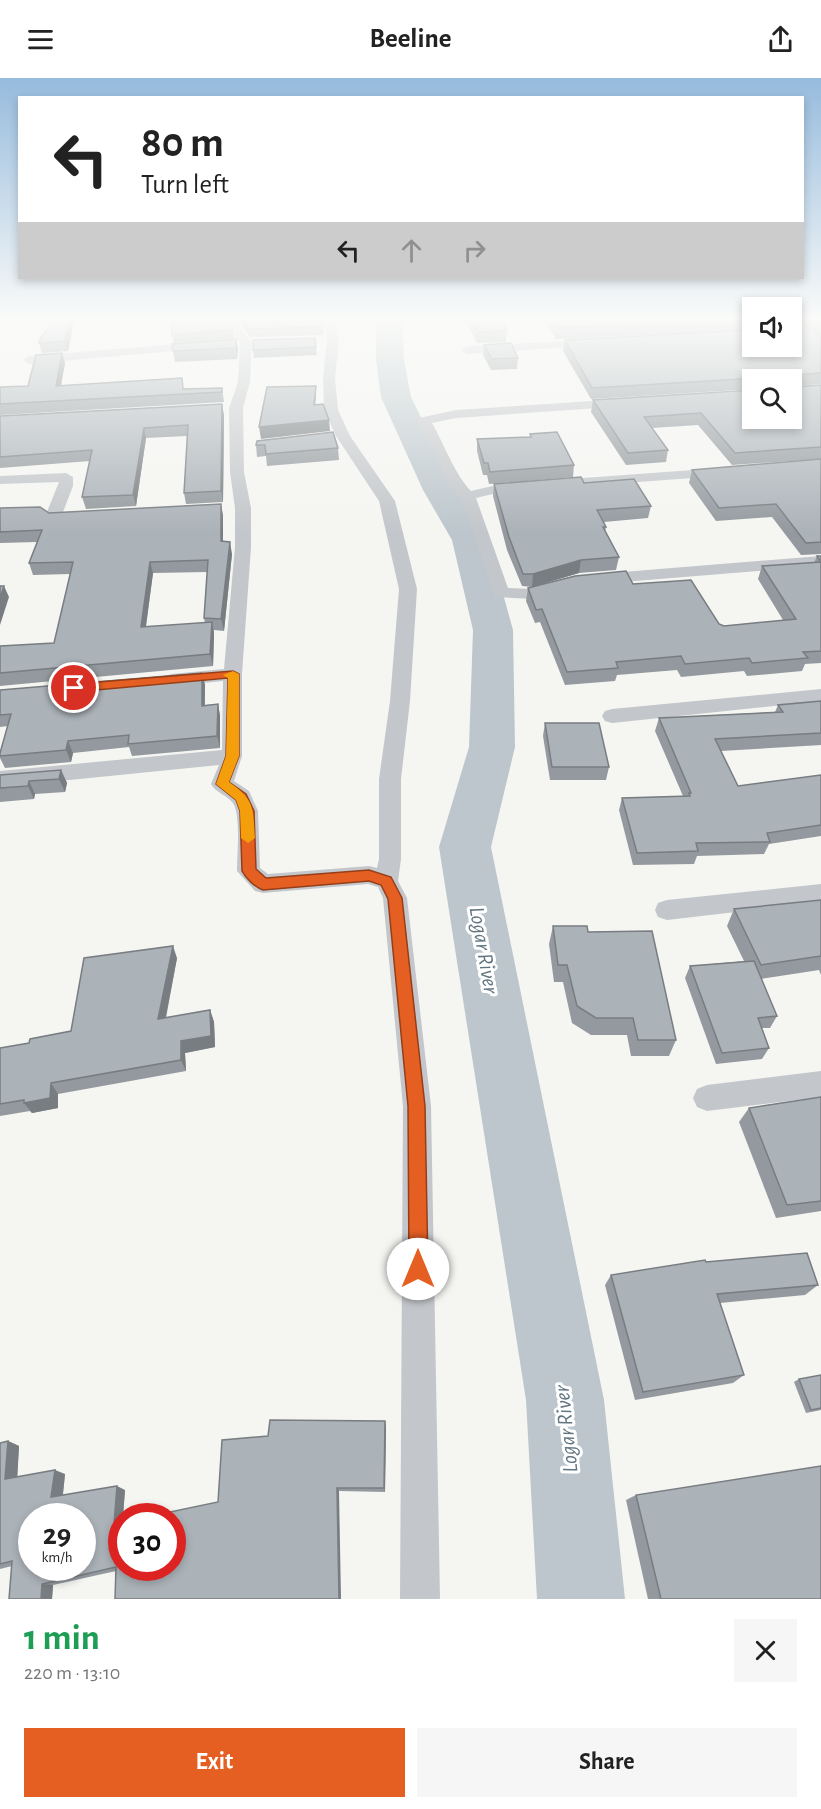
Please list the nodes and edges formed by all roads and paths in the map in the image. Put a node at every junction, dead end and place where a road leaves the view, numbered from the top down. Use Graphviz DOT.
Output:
graph roads {
  1 [pos="239,391"];
  2 [pos="329,391"];
  3 [pos="634,403"];
  4 [pos="738,471"];
  5 [pos="0,480"];
  6 [pos="468,496"];
  7 [pos="89,515"];
  8 [pos="821,561"];
  9 [pos="233,674"];
  10 [pos="154,681"];
  11 [pos="821,695"];
  12 [pos="612,716"];
  13 [pos="232,756"];
  14 [pos="0,779"];
  15 [pos="386,881"];
  16 [pos="821,893"];
  17 [pos="667,910"];
  18 [pos="821,1084"];
  19 [pos="707,1098"];
  20 [pos="420,1599"];
  1 -- 9 [label="street"];
  2 -- 15 [label="street"];
  3 -- 6 [label="street"];
  4 -- 6 [label="street"];
  5 -- 7 [label="street"];
  6 -- 8 [label="street"];
  9 -- 10 [label="street"];
  9 -- 13 [label="street"];
  11 -- 12 [label="street"];
  13 -- 14 [label="street"];
  13 -- 15 [label="street"];
  15 -- 20 [label="street"];
  16 -- 17 [label="street"];
  18 -- 19 [label="street"];
}
